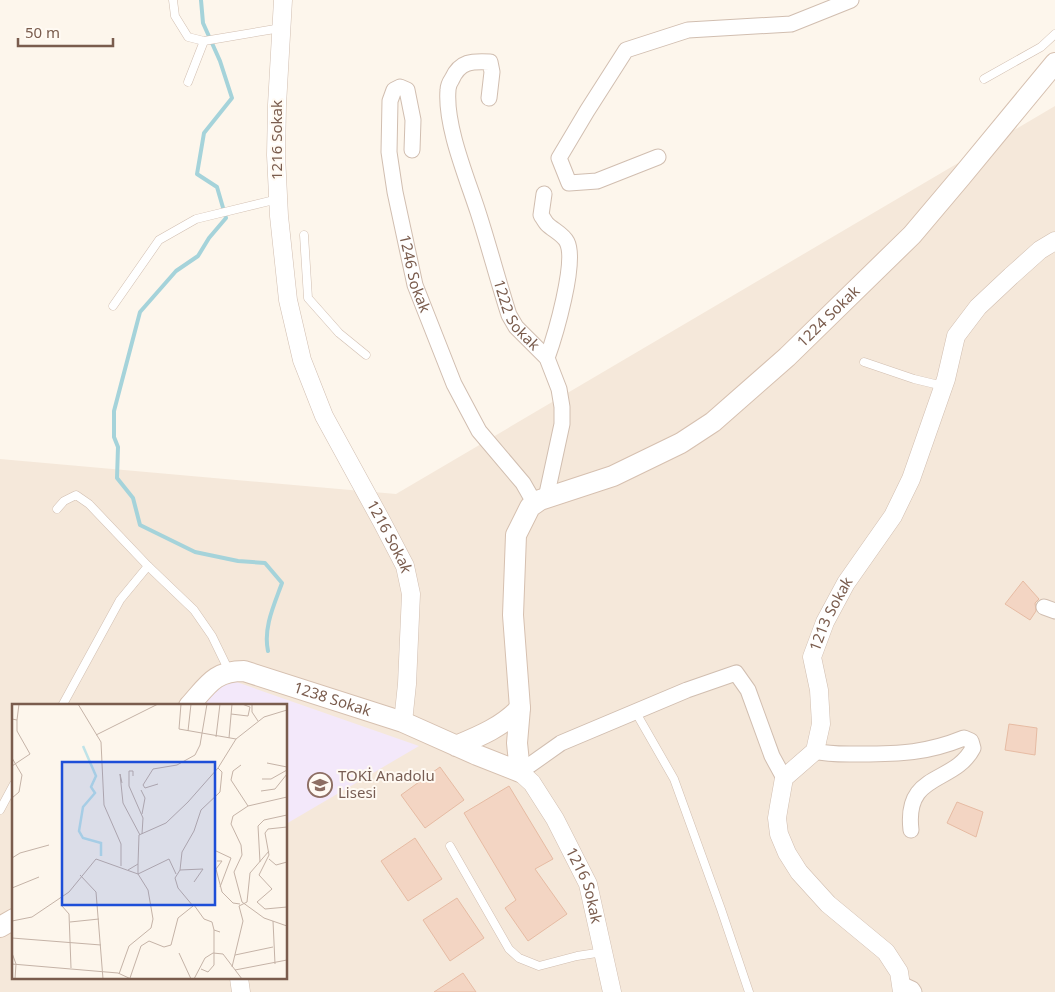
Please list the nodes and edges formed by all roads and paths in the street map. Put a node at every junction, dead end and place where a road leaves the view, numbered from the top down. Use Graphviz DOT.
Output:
graph roads {
  1 [pos="173,0"];
  2 [pos="283,0"];
  3 [pos="851,0"];
  4 [pos="281,28"];
  5 [pos="1055,34"];
  6 [pos="204,41"];
  7 [pos="1055,63"];
  8 [pos="984,79"];
  9 [pos="188,82"];
  10 [pos="489,98"];
  11 [pos="412,150"];
  12 [pos="658,157"];
  13 [pos="544,194"];
  14 [pos="278,199"];
  15 [pos="304,235"];
  16 [pos="1055,241"];
  17 [pos="298,299"];
  18 [pos="113,306"];
  19 [pos="366,355"];
  20 [pos="547,358"];
  21 [pos="864,362"];
  22 [pos="943,386"];
  23 [pos="541,501"];
  24 [pos="57,509"];
  25 [pos="148,566"];
  26 [pos="229,671"];
  27 [pos="63,704"];
  28 [pos="191,704"];
  29 [pos="520,708"];
  30 [pos="635,711"];
  31 [pos="403,722"];
  32 [pos="456,746"];
  33 [pos="815,751"];
  34 [pos="520,772"];
  35 [pos="784,778"];
  36 [pos="12,788"];
  37 [pos="0,810"];
  38 [pos="911,830"];
  39 [pos="450,846"];
  40 [pos="12,920"];
  41 [pos="0,927"];
  42 [pos="603,952"];
  43 [pos="906,989"];
  44 [pos="612,992"];
  45 [pos="749,992"];
  1 -- 6 [label="lane"];
  2 -- 4 [label="street, 1216 Sokak"];
  3 -- 12 [label="street"];
  4 -- 6 [label="lane"];
  4 -- 14 [label="street, 1216 Sokak"];
  5 -- 8 [label="lane"];
  6 -- 9 [label="lane"];
  7 -- 23 [label="main road, 1224 Sokak"];
  10 -- 20 [label="street, 1222 Sokak"];
  11 -- 23 [label="street, 1246 Sokak"];
  13 -- 20 [label="street"];
  14 -- 17 [label="street, 1216 Sokak"];
  14 -- 18 [label="lane"];
  15 -- 17 [label="lane"];
  16 -- 22 [label="street, 1213 Sokak"];
  17 -- 19 [label="lane"];
  17 -- 31 [label="street, 1216 Sokak"];
  20 -- 23 [label="street, 1222 Sokak"];
  21 -- 22 [label="lane"];
  22 -- 33 [label="street, 1213 Sokak"];
  23 -- 29 [label="main road, 1222 Sokak"];
  24 -- 25 [label="lane"];
  25 -- 26 [label="lane"];
  25 -- 27 [label="lane"];
  26 -- 28 [label="main road"];
  26 -- 31 [label="main road, 1238 Sokak"];
  29 -- 32 [label="main road"];
  29 -- 34 [label="main road, 1222 Sokak"];
  30 -- 34 [label="street"];
  30 -- 35 [label="street"];
  30 -- 45 [label="lane"];
  31 -- 32 [label="main road, 1216 Sokak"];
  32 -- 34 [label="main road, 1216 Sokak"];
  33 -- 35 [label="street"];
  33 -- 38 [label="street"];
  34 -- 42 [label="street, 1216 Sokak"];
  35 -- 43 [label="street"];
  36 -- 37 [label="lane"];
  39 -- 42 [label="lane"];
  40 -- 41 [label="main road"];
  42 -- 44 [label="street, 1216 Sokak"];
}
